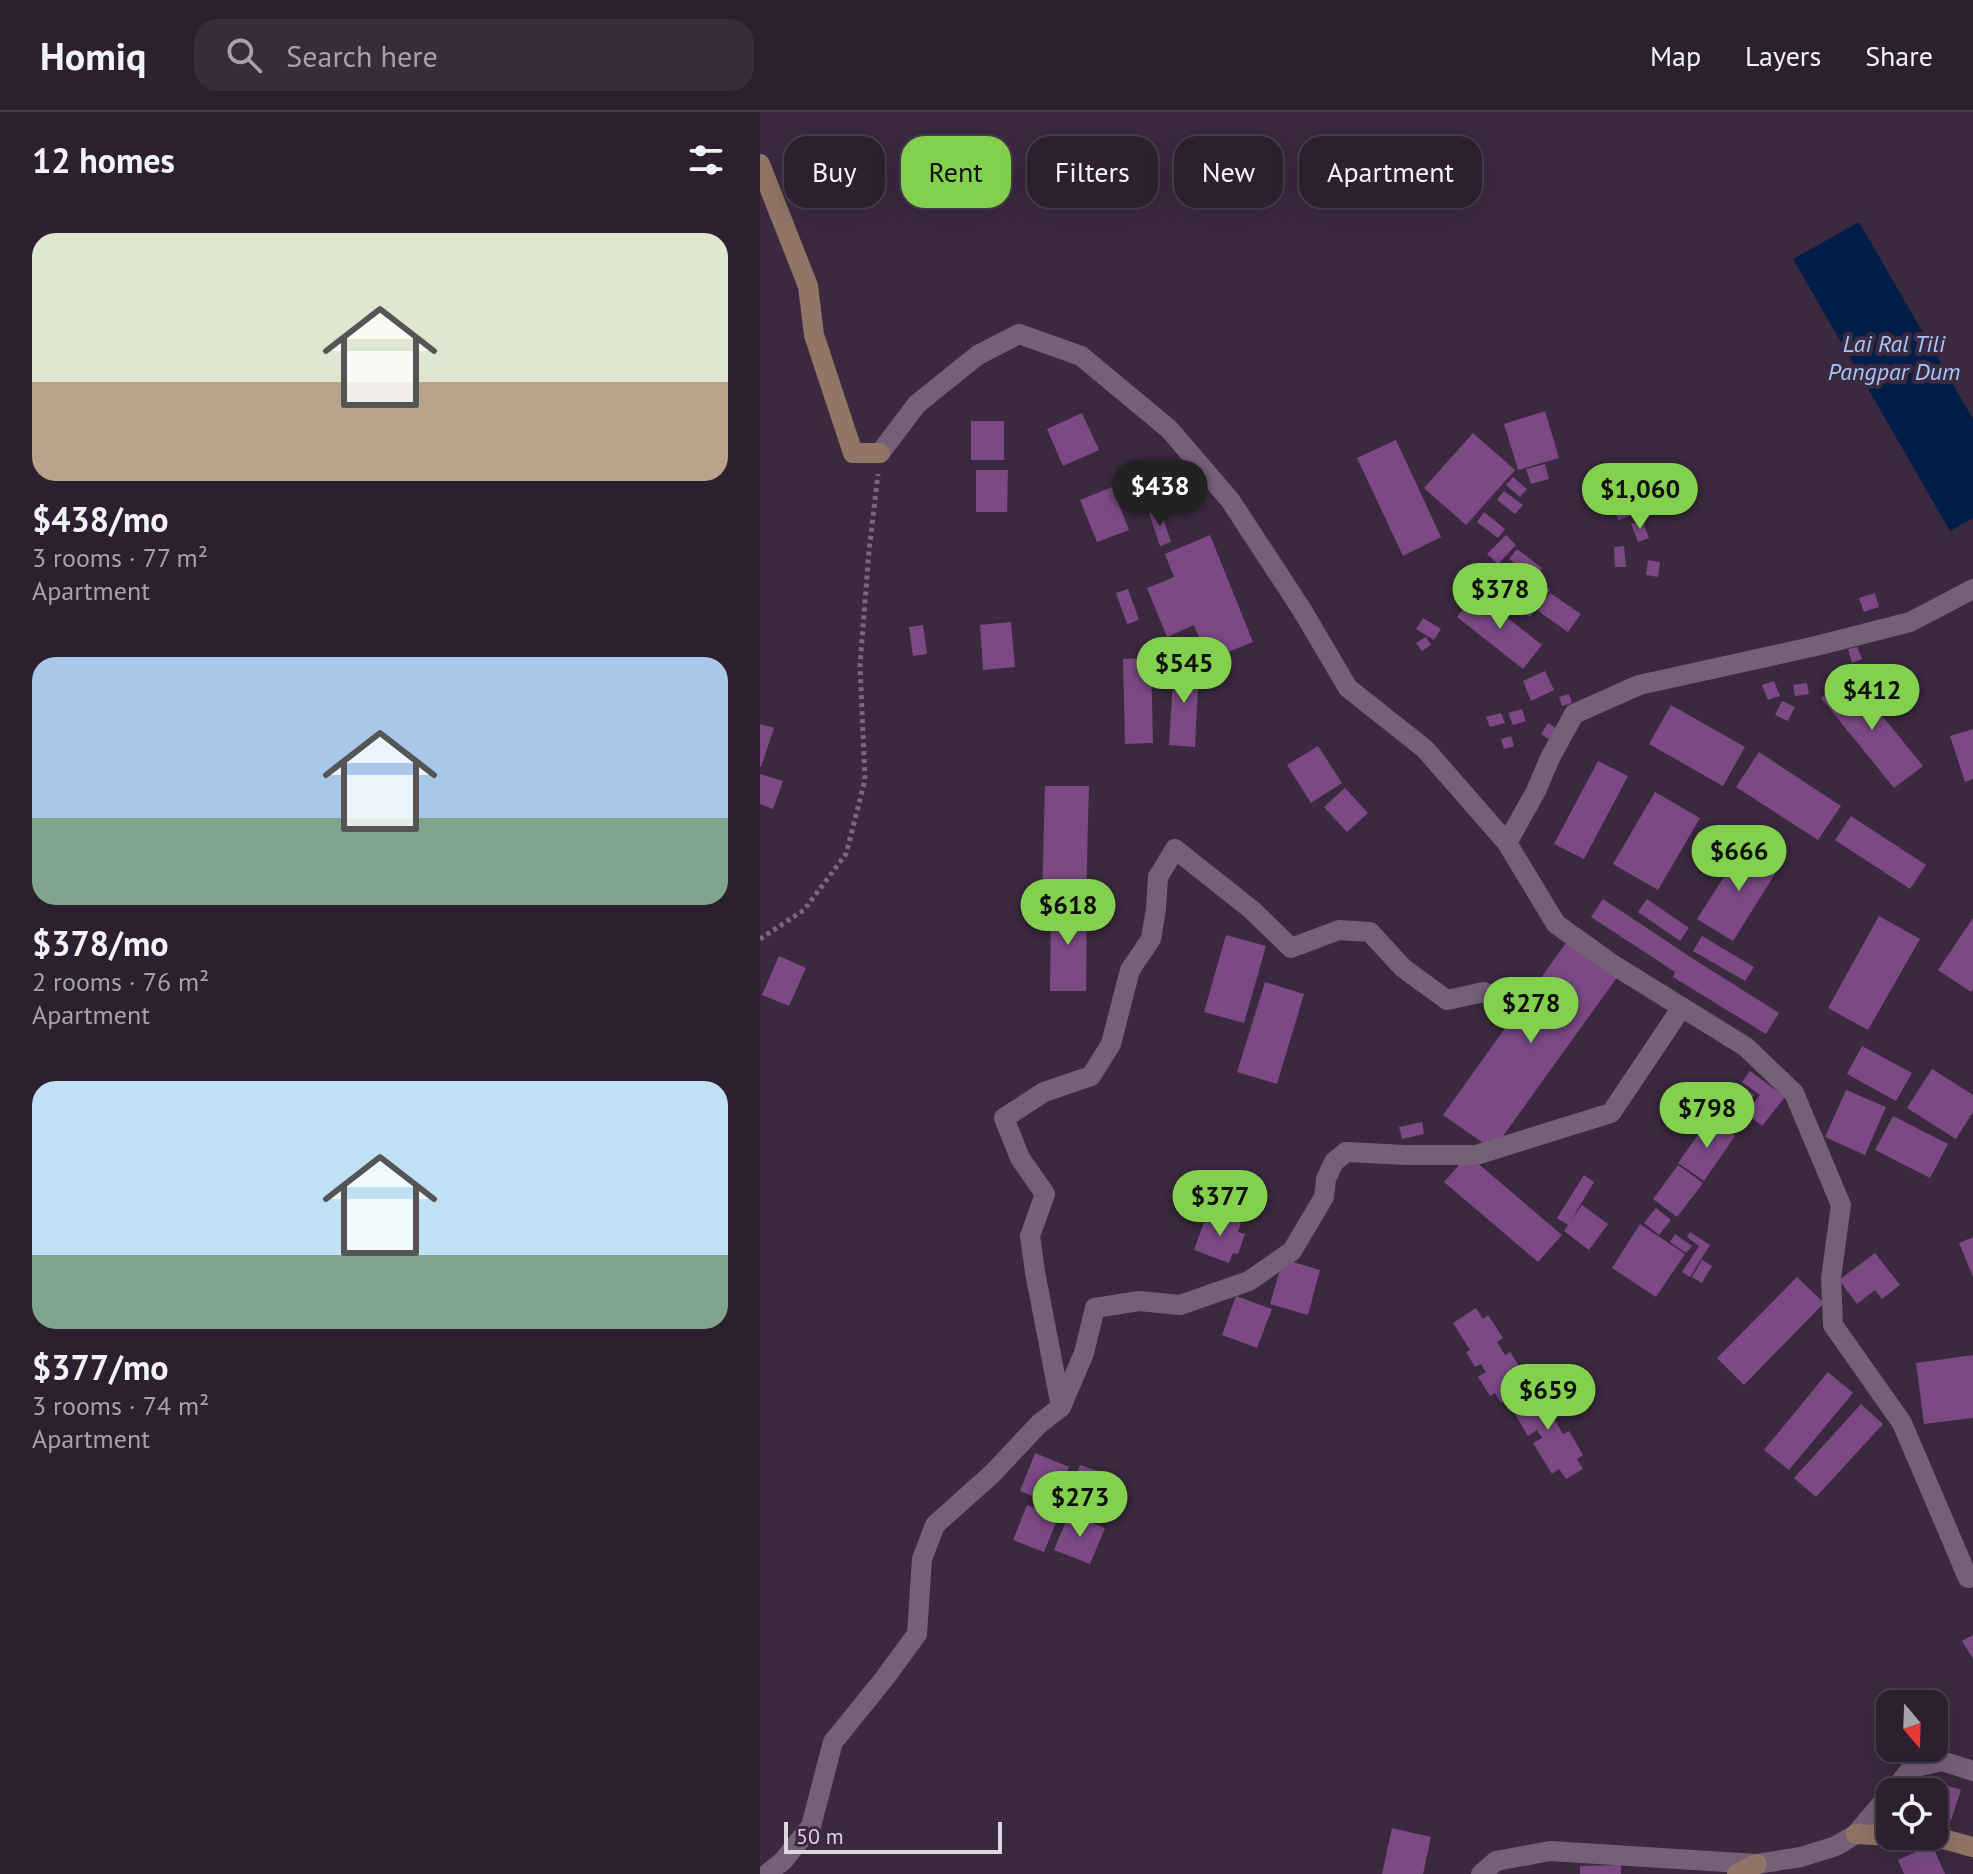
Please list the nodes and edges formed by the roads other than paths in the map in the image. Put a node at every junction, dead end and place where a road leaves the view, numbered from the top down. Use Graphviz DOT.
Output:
graph roads {
  1 [pos="760,164"];
  2 [pos="1973,589"];
  3 [pos="1507,843"];
  4 [pos="1484,992"];
  5 [pos="1682,1007"];
  6 [pos="1061,1407"];
  7 [pos="1968,1578"];
  8 [pos="1973,1771"];
  9 [pos="1904,1778"];
  10 [pos="1876,1811"];
  11 [pos="1856,1834"];
  12 [pos="1876,1835"];
  13 [pos="1948,1840"];
  14 [pos="1973,1847"];
  15 [pos="1757,1864"];
  16 [pos="767,1874"];
  17 [pos="1481,1874"];
  18 [pos="1737,1874"];
  1 -- 3 [label="street"];
  2 -- 3 [label="street"];
  3 -- 5 [label="street"];
  4 -- 6 [label="street"];
  5 -- 6 [label="street"];
  5 -- 7 [label="street"];
  6 -- 16 [label="street"];
  8 -- 9 [label="street"];
  10 -- 11 [label="street"];
  11 -- 12 [label="street"];
  11 -- 15 [label="street"];
  13 -- 14 [label="street"];
  15 -- 17 [label="street"];
  15 -- 18 [label="street"];
}
